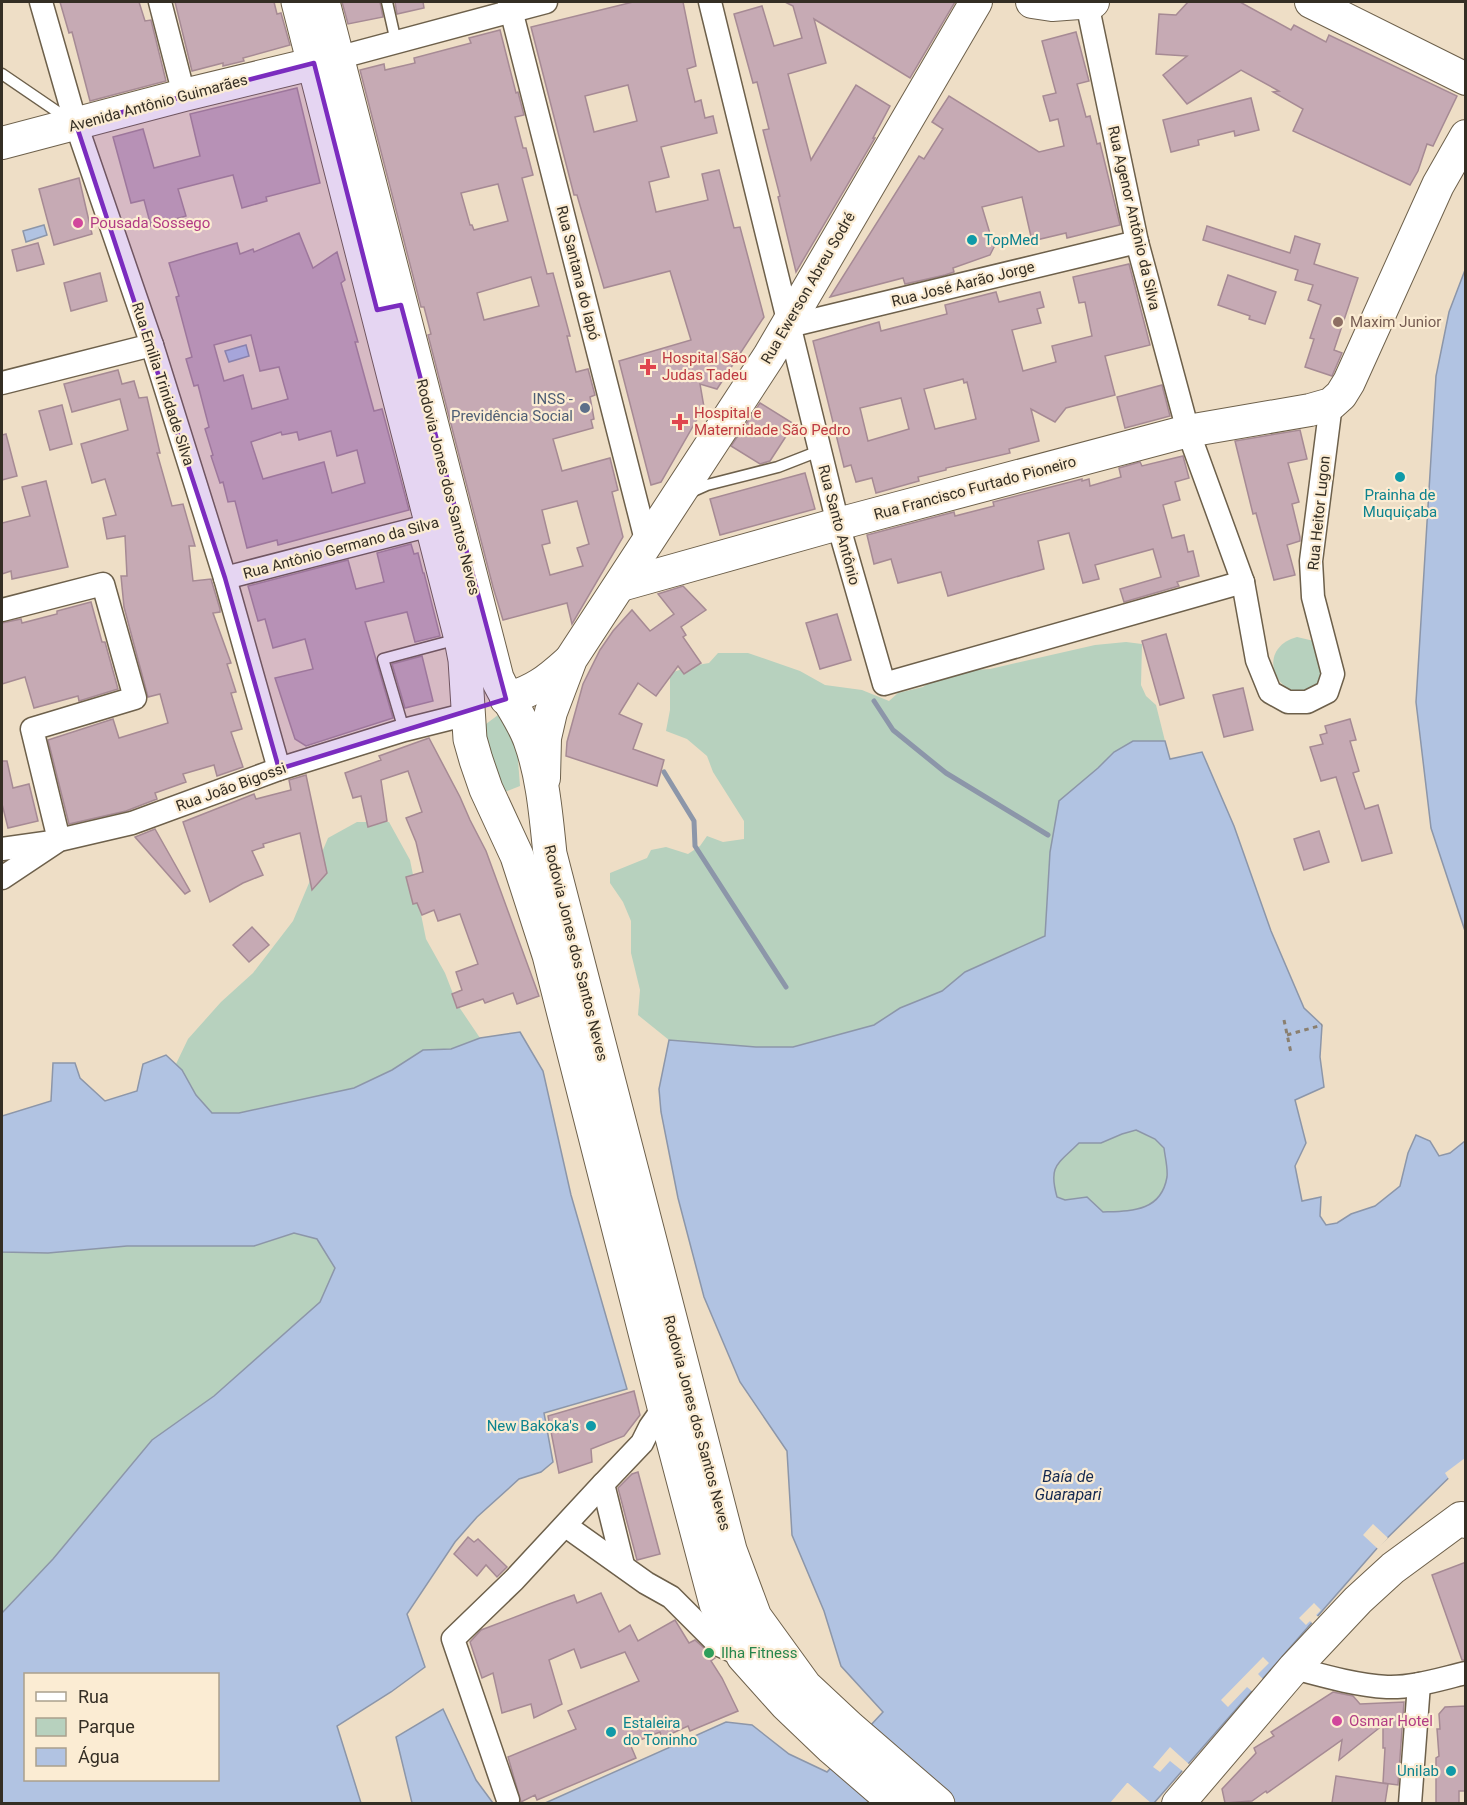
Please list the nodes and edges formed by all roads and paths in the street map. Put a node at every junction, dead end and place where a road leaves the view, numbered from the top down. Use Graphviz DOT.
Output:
graph roads {
  1 [pos="41,2"];
  2 [pos="160,2"];
  3 [pos="298,2"];
  4 [pos="323,2"];
  5 [pos="387,2"];
  6 [pos="546,2"];
  7 [pos="710,2"];
  8 [pos="976,2"];
  9 [pos="1032,2"];
  10 [pos="1090,2"];
  11 [pos="1311,2"];
  12 [pos="510,6"];
  13 [pos="396,42"];
  14 [pos="326,61"];
  15 [pos="2,74"];
  16 [pos="1466,79"];
  17 [pos="184,95"];
  18 [pos="76,124"];
  19 [pos="1466,136"];
  20 [pos="2,144"];
  21 [pos="1137,242"];
  22 [pos="788,324"];
  23 [pos="152,345"];
  24 [pos="2,383"];
  25 [pos="1331,404"];
  26 [pos="1188,431"];
  27 [pos="819,451"];
  28 [pos="682,491"];
  29 [pos="444,521"];
  30 [pos="838,524"];
  31 [pos="647,544"];
  32 [pos="225,578"];
  33 [pos="1243,582"];
  34 [pos="621,585"];
  35 [pos="2,610"];
  36 [pos="461,639"];
  37 [pos="571,659"];
  38 [pos="506,699"];
  39 [pos="468,714"];
  40 [pos="404,730"];
  41 [pos="279,769"];
  42 [pos="544,797"];
  43 [pos="59,840"];
  44 [pos="2,849"];
  45 [pos="2,878"];
  46 [pos="1284,1020"];
  47 [pos="1322,1025"];
  48 [pos="1287,1035"];
  49 [pos="1291,1053"];
  50 [pos="664,1407"];
  51 [pos="603,1484"];
  52 [pos="1464,1518"];
  53 [pos="566,1526"];
  54 [pos="623,1565"];
  55 [pos="743,1656"];
  56 [pos="1294,1668"];
  57 [pos="1466,1673"];
  58 [pos="1419,1684"];
  59 [pos="841,1738"];
  60 [pos="1199,1791"];
  61 [pos="508,1800"];
  62 [pos="897,1803"];
  63 [pos="938,1803"];
  64 [pos="1178,1803"];
  65 [pos="1410,1803"];
  1 -- 18 [label="street, Rua Emilia Trinidade Silva"];
  2 -- 17 [label="street"];
  3 -- 14 [label="main road, Rodovia Jones dos Santos Neves"];
  4 -- 14 [label="main road, Rodovia Jones dos Santos Neves"];
  5 -- 13 [label="lane"];
  6 -- 12 [label="street"];
  7 -- 22 [label="street, Rua Santo Antônio"];
  8 -- 22 [label="street, Rua Ewerson Abreu Sodré"];
  9 -- 10 [label="street"];
  10 -- 21 [label="street, Rua Agenor Antônio da Silva"];
  11 -- 16 [label="street"];
  12 -- 13 [label="street"];
  12 -- 31 [label="street, Rua Santana do Iapó"];
  13 -- 14 [label="street"];
  14 -- 17 [label="street, Avenida Antônio Guimarães"];
  14 -- 29 [label="main road, Rodovia Jones dos Santos Neves"];
  15 -- 18 [label="lane"];
  17 -- 18 [label="street, Avenida Antônio Guimarães"];
  18 -- 20 [label="street, Avenida Antônio Guimarães"];
  18 -- 23 [label="street, Rua Emilia Trinidade Silva"];
  19 -- 25 [label="street"];
  21 -- 22 [label="street, Rua José Aarão Jorge"];
  21 -- 26 [label="street, Rua Agenor Antônio da Silva"];
  22 -- 27 [label="street, Rua Santo Antônio"];
  22 -- 28 [label="street, Rua Ewerson Abreu Sodré"];
  23 -- 24 [label="street"];
  23 -- 32 [label="street, Rua Emilia Trinidade Silva"];
  25 -- 26 [label="street, Rua Francisco Furtado Pioneiro"];
  25 -- 33 [label="street, Rua Heitor Lugon"];
  26 -- 30 [label="street, Rua Francisco Furtado Pioneiro"];
  26 -- 33 [label="street, Rua Heitor Lugon"];
  27 -- 28 [label="lane"];
  27 -- 30 [label="street, Rua Santo Antônio"];
  28 -- 31 [label="street, Rua Ewerson Abreu Sodré"];
  29 -- 32 [label="street, Rua Antônio Germano da Silva"];
  29 -- 36 [label="main road, Rodovia Jones dos Santos Neves"];
  29 -- 38 [label="main road, Rodovia Jones dos Santos Neves"];
  30 -- 33 [label="street, Rua Santo Antônio"];
  30 -- 34 [label="street, Rua Francisco Furtado Pioneiro"];
  31 -- 34 [label="street, Rua Ewerson Abreu Sodré"];
  32 -- 41 [label="street, Rua Emilia Trinidade Silva"];
  34 -- 37 [label="street, Rua Ewerson Abreu Sodré"];
  35 -- 43 [label="street"];
  36 -- 39 [label="main road, Rodovia Jones dos Santos Neves"];
  36 -- 40 [label="lane"];
  37 -- 38 [label="street, Rua Ewerson Abreu Sodré"];
  37 -- 42 [label="street, Rua Ewerson Abreu Sodré"];
  38 -- 39 [label="main road"];
  38 -- 42 [label="main road, Rodovia Jones dos Santos Neves"];
  39 -- 40 [label="street, Rua João Bigossi"];
  39 -- 50 [label="main road, Rodovia Jones dos Santos Neves"];
  40 -- 41 [label="street, Rua João Bigossi"];
  41 -- 43 [label="street, Rua João Bigossi"];
  42 -- 59 [label="main road, Rodovia Jones dos Santos Neves"];
  43 -- 44 [label="street"];
  43 -- 45 [label="street, Rua João Bigossi"];
  46 -- 48 [label="path"];
  47 -- 48 [label="path"];
  48 -- 49 [label="path"];
  50 -- 51 [label="street"];
  50 -- 55 [label="main road, Rodovia Jones dos Santos Neves"];
  51 -- 53 [label="street"];
  51 -- 54 [label="street"];
  52 -- 56 [label="street"];
  53 -- 54 [label="street"];
  53 -- 61 [label="street"];
  54 -- 55 [label="street"];
  55 -- 59 [label="main road, Rodovia Jones dos Santos Neves"];
  56 -- 58 [label="street"];
  56 -- 60 [label="street"];
  57 -- 58 [label="street"];
  58 -- 65 [label="street"];
  59 -- 62 [label="main road, Rodovia Jones dos Santos Neves"];
  59 -- 63 [label="main road, Rodovia Jones dos Santos Neves"];
  60 -- 64 [label="street"];
}
